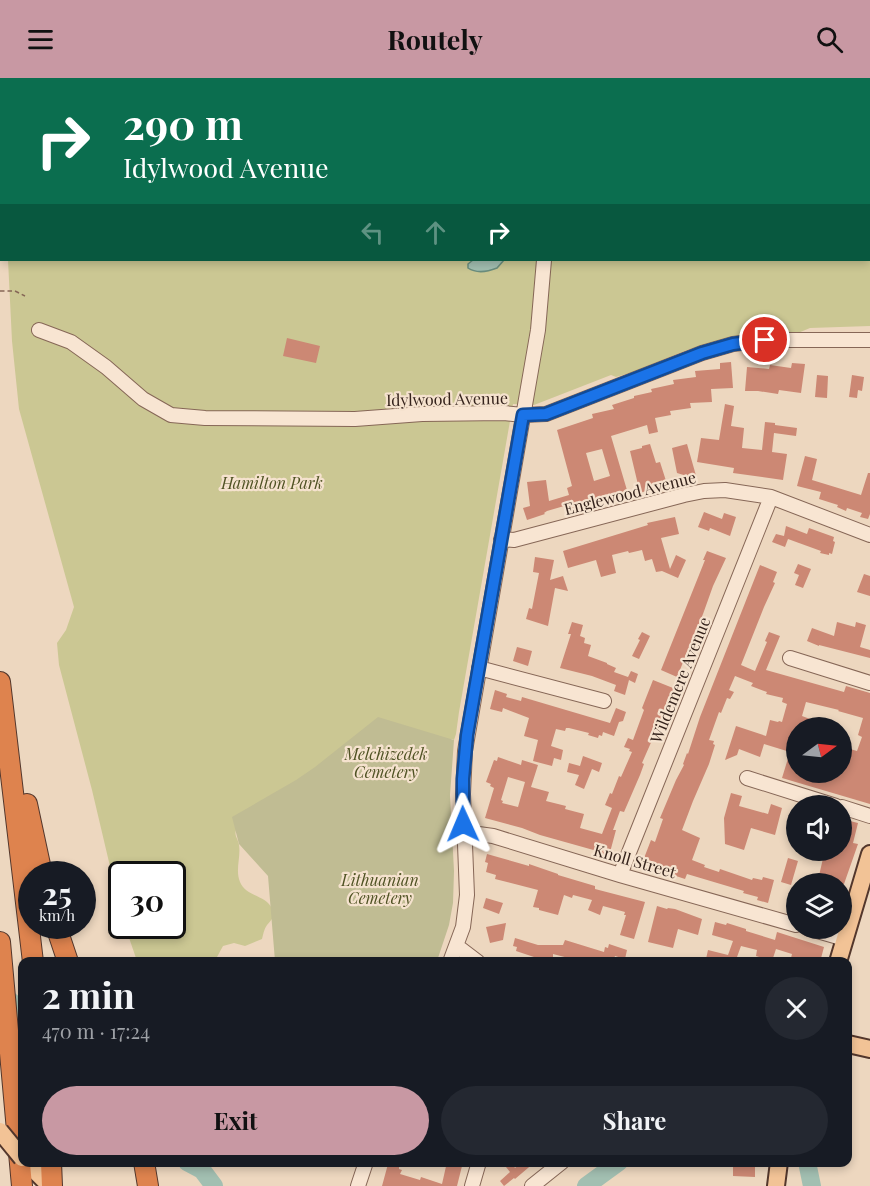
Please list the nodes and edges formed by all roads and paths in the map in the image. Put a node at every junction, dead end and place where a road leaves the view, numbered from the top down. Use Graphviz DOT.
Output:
graph roads {
  1 [pos="544,261"];
  2 [pos="0,291"];
  3 [pos="25,296"];
  4 [pos="39,330"];
  5 [pos="870,340"];
  6 [pos="523,415"];
  7 [pos="771,497"];
  8 [pos="870,535"];
  9 [pos="501,539"];
  10 [pos="790,658"];
  11 [pos="479,668"];
  12 [pos="0,682"];
  13 [pos="870,682"];
  14 [pos="604,701"];
  15 [pos="5,722"];
  16 [pos="747,778"];
  17 [pos="801,795"];
  18 [pos="852,810"];
  19 [pos="870,816"];
  20 [pos="464,832"];
  21 [pos="870,854"];
  22 [pos="39,861"];
  23 [pos="620,875"];
  24 [pos="852,913"];
  25 [pos="786,922"];
  26 [pos="60,939"];
  27 [pos="844,939"];
  28 [pos="0,942"];
  29 [pos="457,946"];
  30 [pos="32,957"];
  31 [pos="66,957"];
  32 [pos="452,957"];
  33 [pos="471,957"];
  34 [pos="839,957"];
  35 [pos="852,1045"];
  36 [pos="870,1049"];
  37 [pos="0,1131"];
  38 [pos="18,1139"];
  39 [pos="18,1153"];
  40 [pos="20,1167"];
  41 [pos="31,1167"];
  42 [pos="51,1167"];
  43 [pos="145,1167"];
  44 [pos="364,1167"];
  45 [pos="478,1167"];
  46 [pos="556,1167"];
  47 [pos="778,1167"];
  48 [pos="22,1186"];
  49 [pos="51,1186"];
  50 [pos="148,1186"];
  51 [pos="358,1186"];
  52 [pos="472,1186"];
  53 [pos="532,1186"];
  54 [pos="776,1186"];
  1 -- 6 [label="street"];
  2 -- 3 [label="path"];
  4 -- 6 [label="street, Idylwood Avenue"];
  5 -- 6 [label="street, Idylwood Avenue"];
  6 -- 9 [label="street"];
  7 -- 8 [label="street, Englewood Avenue"];
  7 -- 9 [label="street, Englewood Avenue"];
  7 -- 23 [label="street, Wildemere Avenue"];
  9 -- 11 [label="street"];
  10 -- 13 [label="street"];
  11 -- 14 [label="street"];
  11 -- 20 [label="street"];
  12 -- 15 [label="highway"];
  15 -- 22 [label="highway"];
  15 -- 30 [label="highway"];
  16 -- 17 [label="street"];
  18 -- 19 [label="street"];
  20 -- 23 [label="street, Knoll Street"];
  20 -- 29 [label="street"];
  21 -- 24 [label="main road"];
  23 -- 25 [label="street, Knoll Street"];
  26 -- 31 [label="highway"];
  27 -- 34 [label="main road"];
  28 -- 38 [label="highway"];
  29 -- 32 [label="street"];
  29 -- 33 [label="street"];
  35 -- 36 [label="main road"];
  37 -- 39 [label="main road, bridge"];
  40 -- 48 [label="highway"];
  41 -- 49 [label="main road"];
  42 -- 49 [label="highway"];
  43 -- 50 [label="highway"];
  44 -- 51 [label="street"];
  45 -- 52 [label="street"];
  46 -- 53 [label="street"];
  47 -- 54 [label="main road"];
}
